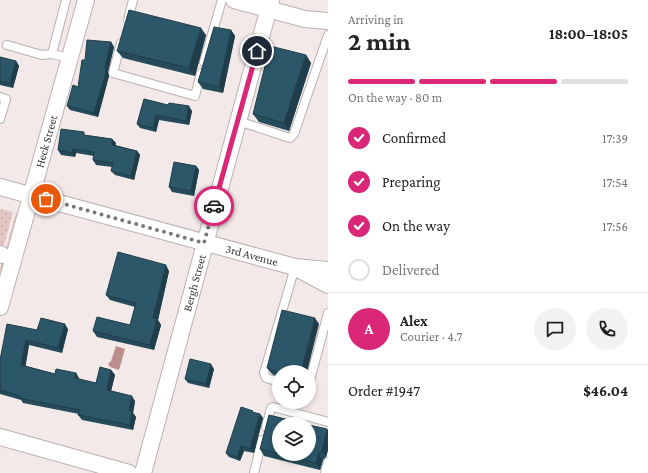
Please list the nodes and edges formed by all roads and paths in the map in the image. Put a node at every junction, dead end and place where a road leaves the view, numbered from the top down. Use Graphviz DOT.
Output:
graph roads {
  1 [pos="66,0"];
  2 [pos="86,0"];
  3 [pos="133,0"];
  4 [pos="222,0"];
  5 [pos="234,0"];
  6 [pos="270,5"];
  7 [pos="305,19"];
  8 [pos="328,21"];
  9 [pos="328,31"];
  10 [pos="328,35"];
  11 [pos="7,45"];
  12 [pos="52,54"];
  13 [pos="69,58"];
  14 [pos="0,97"];
  15 [pos="0,119"];
  16 [pos="238,121"];
  17 [pos="0,187"];
  18 [pos="31,195"];
  19 [pos="204,243"];
  20 [pos="295,267"];
  21 [pos="328,270"];
  22 [pos="328,285"];
  23 [pos="0,307"];
  24 [pos="328,313"];
  25 [pos="314,365"];
  26 [pos="272,380"];
  27 [pos="328,422"];
  28 [pos="0,437"];
  29 [pos="328,462"];
  30 [pos="129,473"];
  31 [pos="143,473"];
  32 [pos="254,473"];
  33 [pos="325,473"];
  1 -- 12 [label="lane"];
  2 -- 13 [label="street, Heck Street"];
  3 -- 4 [label="lane"];
  5 -- 6 [label="street"];
  6 -- 7 [label="street"];
  6 -- 16 [label="street, Bergh Street"];
  7 -- 8 [label="street"];
  7 -- 9 [label="street"];
  10 -- 16 [label="lane"];
  11 -- 12 [label="lane"];
  12 -- 13 [label="lane"];
  13 -- 18 [label="street, Heck Street"];
  14 -- 15 [label="lane"];
  16 -- 19 [label="street, Bergh Street"];
  17 -- 18 [label="street, 3rd Avenue"];
  18 -- 19 [label="street, 3rd Avenue"];
  18 -- 23 [label="street, Heck Street"];
  19 -- 20 [label="street, 3rd Avenue"];
  19 -- 31 [label="street, Bergh Street"];
  20 -- 21 [label="street, 3rd Avenue"];
  20 -- 22 [label="street, 3rd Avenue"];
  20 -- 26 [label="lane"];
  24 -- 25 [label="lane"];
  27 -- 32 [label="lane"];
  28 -- 30 [label="street"];
  29 -- 33 [label="lane"];
}
